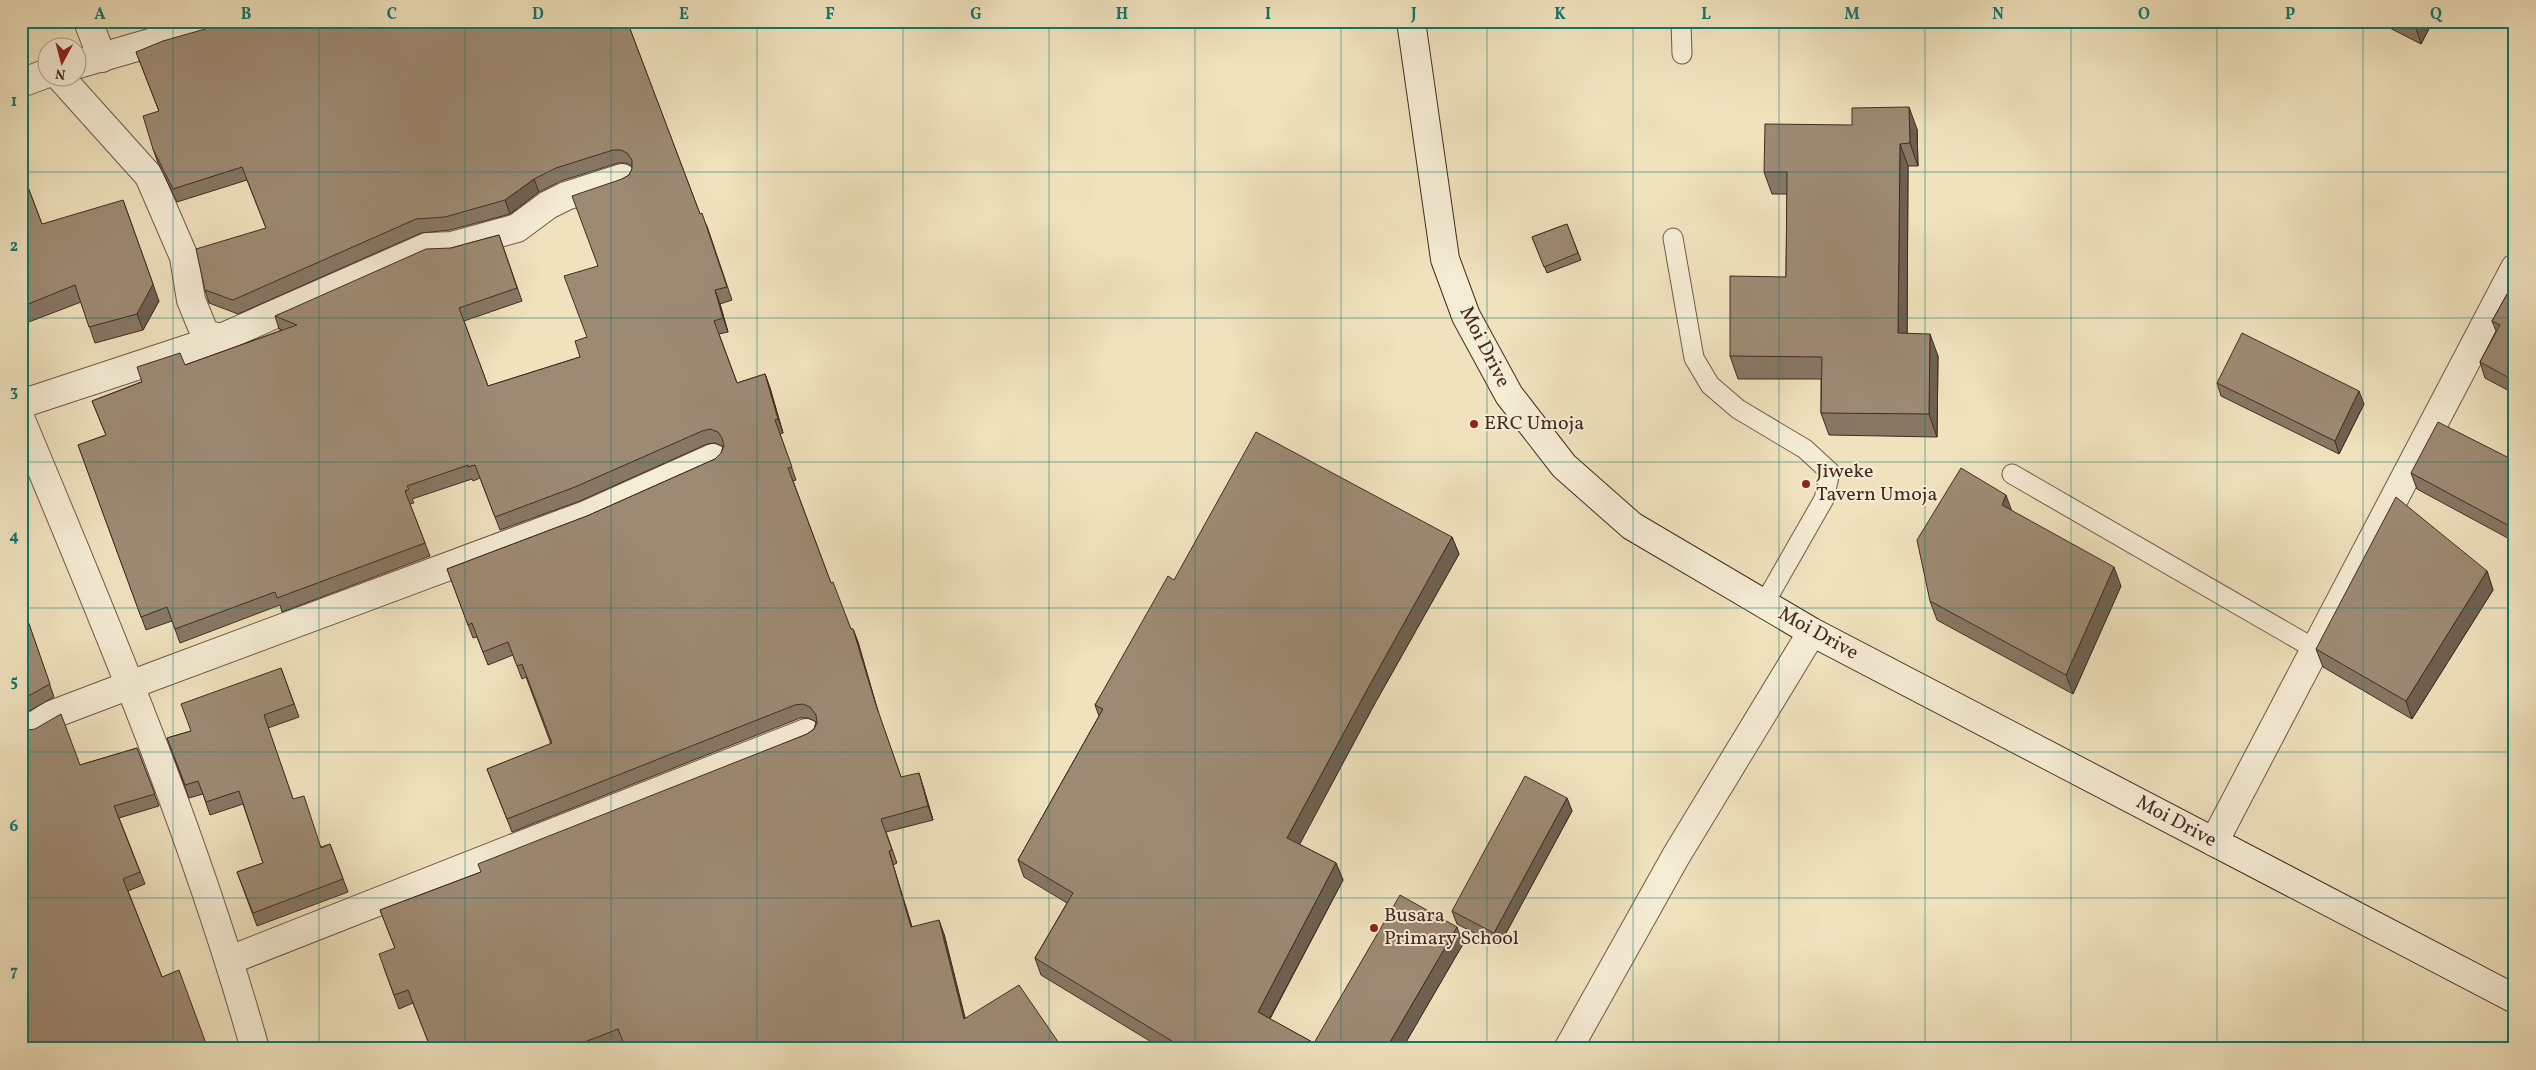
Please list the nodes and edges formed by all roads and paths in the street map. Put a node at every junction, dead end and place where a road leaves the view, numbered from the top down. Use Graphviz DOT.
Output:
graph roads {
  1 [pos="88,21"];
  2 [pos="226,21"];
  3 [pos="1411,21"];
  4 [pos="1681,21"];
  5 [pos="1682,54"];
  6 [pos="90,61"];
  7 [pos="38,77"];
  8 [pos="21,84"];
  9 [pos="70,88"];
  10 [pos="622,178"];
  11 [pos="1673,238"];
  12 [pos="2515,268"];
  13 [pos="221,338"];
  14 [pos="21,404"];
  15 [pos="21,420"];
  16 [pos="712,458"];
  17 [pos="2012,474"];
  18 [pos="1764,604"];
  19 [pos="1812,632"];
  20 [pos="2315,649"];
  21 [pos="130,685"];
  22 [pos="21,729"];
  23 [pos="806,733"];
  24 [pos="2214,842"];
  25 [pos="230,960"];
  26 [pos="2515,998"];
  27 [pos="255,1049"];
  28 [pos="1568,1049"];
  1 -- 6 [label="street"];
  2 -- 6 [label="street"];
  3 -- 18 [label="street, Moi Drive"];
  4 -- 5 [label="lane"];
  7 -- 8 [label="street"];
  9 -- 13 [label="street"];
  10 -- 13 [label="street"];
  11 -- 18 [label="lane"];
  12 -- 20 [label="street"];
  13 -- 14 [label="street"];
  15 -- 21 [label="street"];
  16 -- 21 [label="street"];
  17 -- 20 [label="lane"];
  18 -- 19 [label="street, Moi Drive"];
  19 -- 24 [label="street, Moi Drive"];
  19 -- 28 [label="street"];
  20 -- 24 [label="street"];
  21 -- 22 [label="street"];
  21 -- 25 [label="street"];
  23 -- 25 [label="street"];
  24 -- 26 [label="street, Moi Drive"];
  25 -- 27 [label="street"];
}
